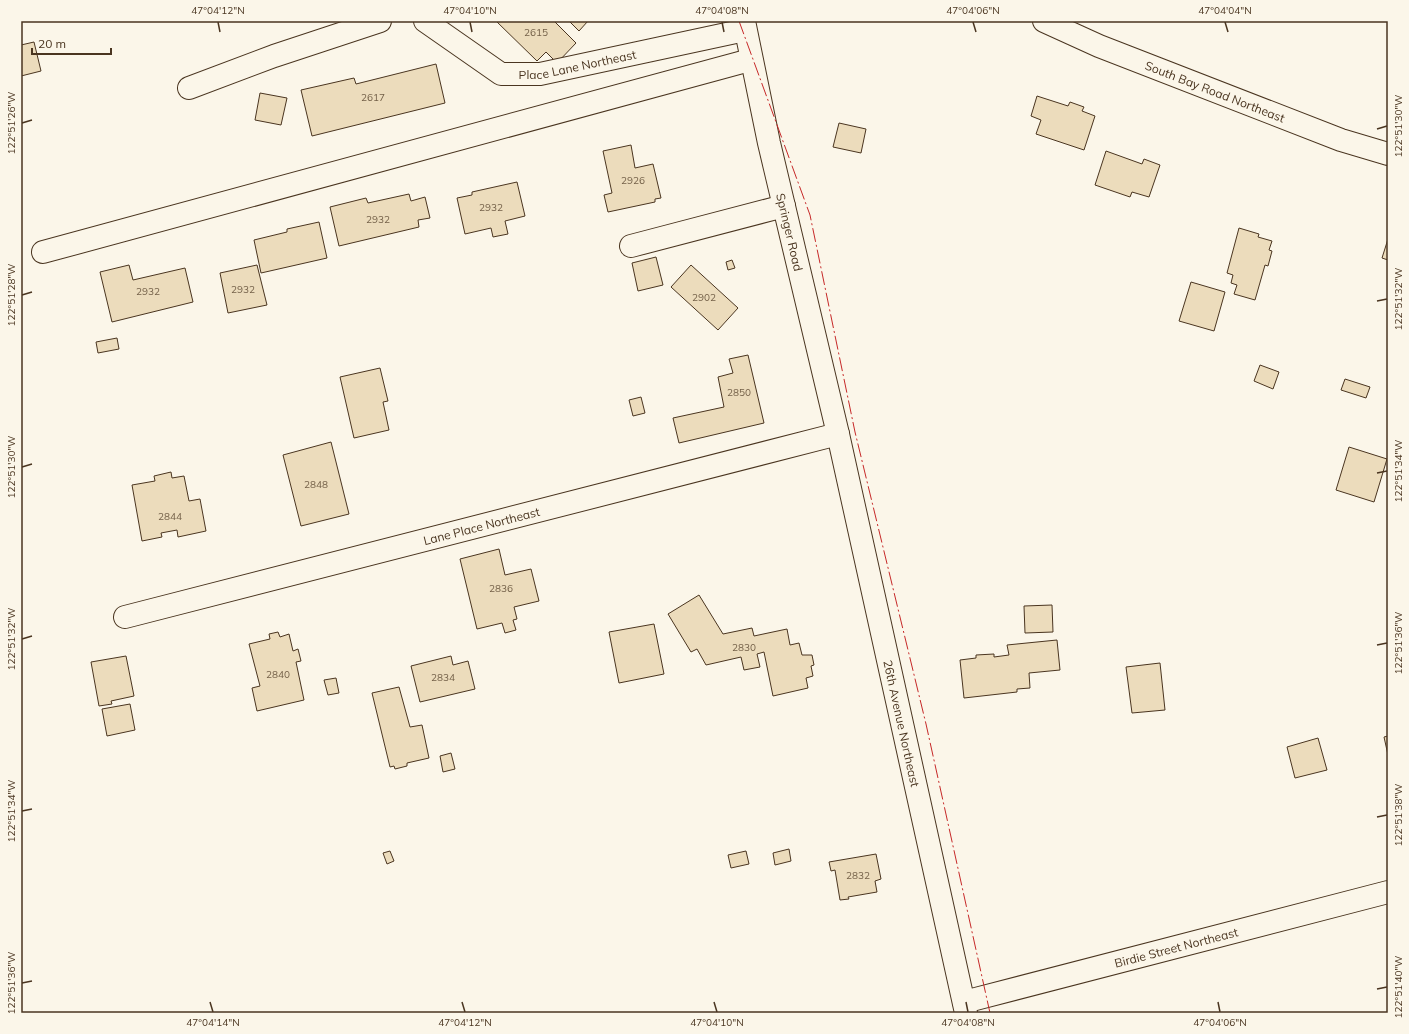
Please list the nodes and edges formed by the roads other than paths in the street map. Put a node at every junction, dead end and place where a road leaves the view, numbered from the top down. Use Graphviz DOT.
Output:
graph roads {
  1 [pos="380,21"];
  2 [pos="425,21"];
  3 [pos="1044,21"];
  4 [pos="744,26"];
  5 [pos="750,60"];
  6 [pos="189,88"];
  7 [pos="1388,154"];
  8 [pos="784,206"];
  9 [pos="631,246"];
  10 [pos="43,252"];
  11 [pos="838,434"];
  12 [pos="126,617"];
  13 [pos="1388,892"];
  14 [pos="965,1008"];
  1 -- 6 [label="street"];
  2 -- 4 [label="street, Place Lane Northeast"];
  3 -- 7 [label="street, South Bay Road Northeast"];
  4 -- 5 [label="street, Springer Road"];
  5 -- 8 [label="street, Springer Road"];
  5 -- 10 [label="street"];
  8 -- 9 [label="street"];
  8 -- 11 [label="street, Springer Road"];
  11 -- 12 [label="street, Lane Place Northeast"];
  11 -- 14 [label="street, 26th Avenue Northeast"];
  13 -- 14 [label="street, Birdie Street Northeast"];
}
